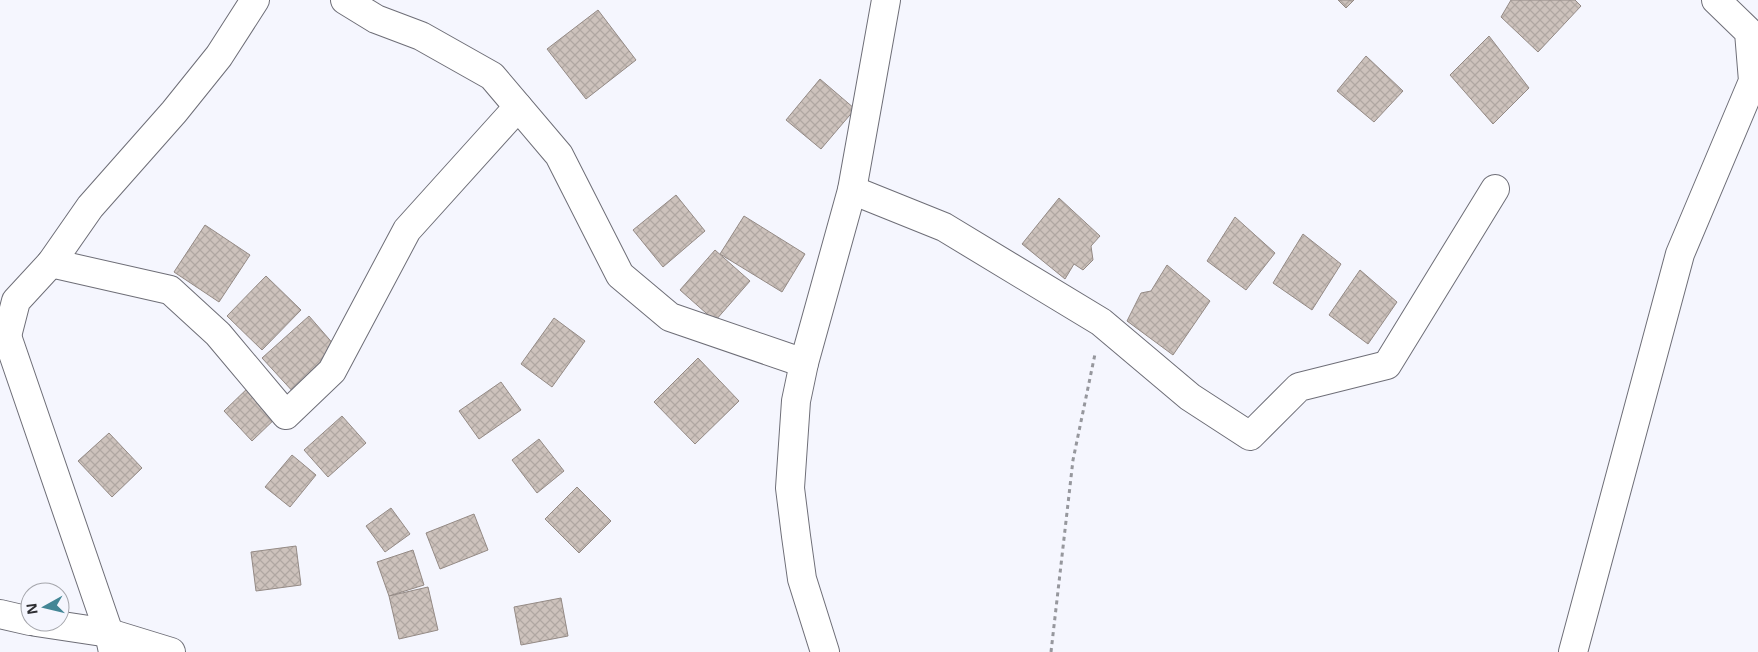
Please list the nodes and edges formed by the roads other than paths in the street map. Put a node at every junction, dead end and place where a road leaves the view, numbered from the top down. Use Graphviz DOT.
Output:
graph roads {
  1 [pos="255,0"];
  2 [pos="345,0"];
  3 [pos="886,0"];
  4 [pos="1716,0"];
  5 [pos="1754,32"];
  6 [pos="518,106"];
  7 [pos="1495,189"];
  8 [pos="852,190"];
  9 [pos="51,263"];
  10 [pos="4,329"];
  11 [pos="804,363"];
  12 [pos="0,614"];
  13 [pos="20,619"];
  14 [pos="70,632"];
  15 [pos="111,643"];
  16 [pos="171,652"];
  17 [pos="825,652"];
  18 [pos="1573,652"];
  1 -- 9 [label="street"];
  2 -- 6 [label="street"];
  3 -- 8 [label="street"];
  4 -- 5 [label="street"];
  5 -- 18 [label="street"];
  6 -- 9 [label="street"];
  6 -- 11 [label="street"];
  7 -- 8 [label="street"];
  8 -- 11 [label="street"];
  9 -- 10 [label="street"];
  10 -- 15 [label="street"];
  11 -- 17 [label="street"];
  12 -- 13 [label="street"];
  14 -- 15 [label="street"];
  15 -- 16 [label="street"];
}
